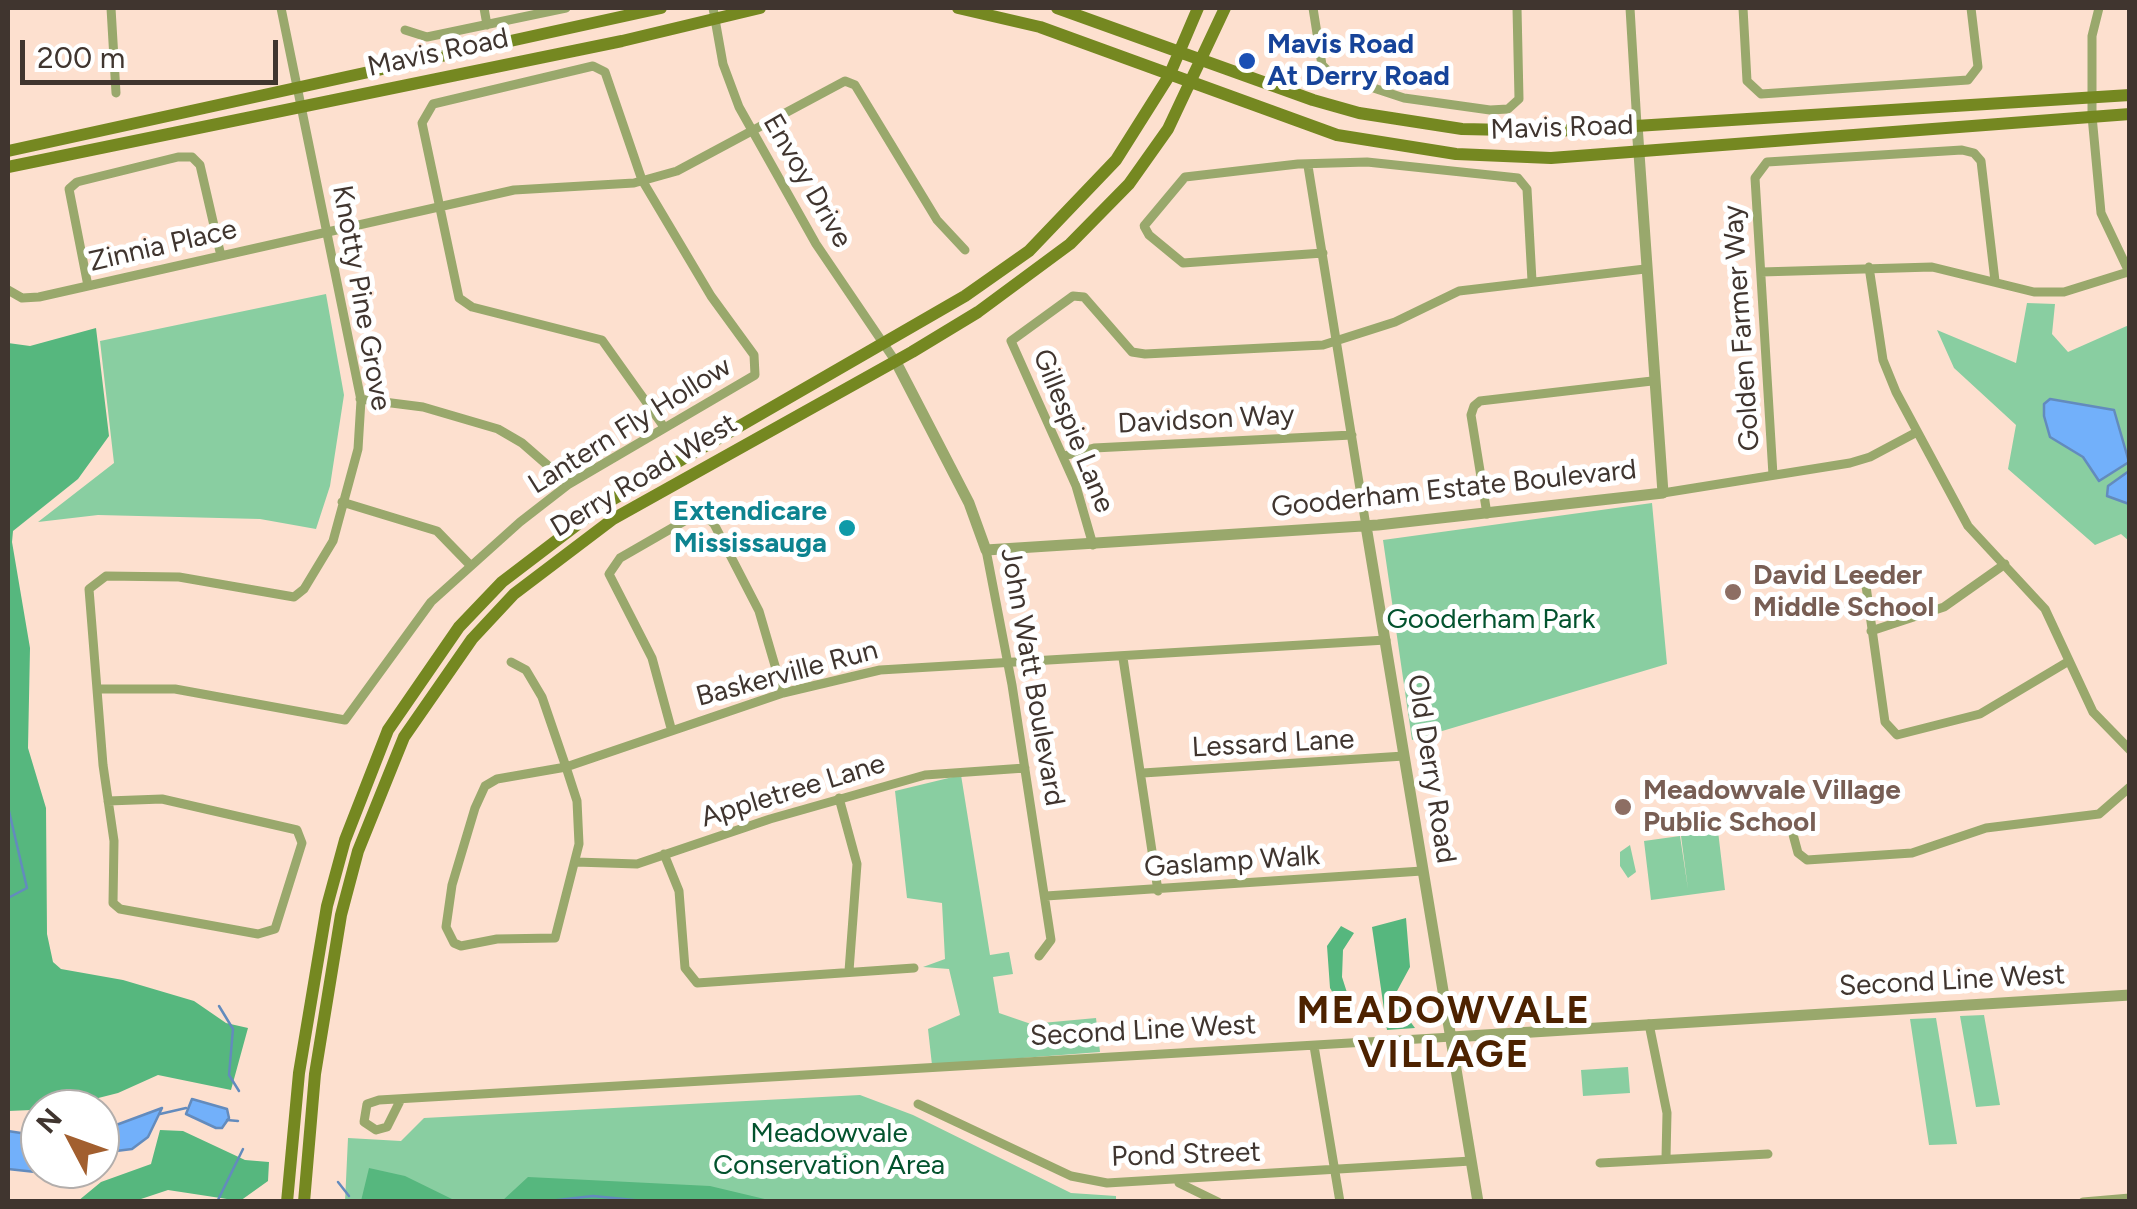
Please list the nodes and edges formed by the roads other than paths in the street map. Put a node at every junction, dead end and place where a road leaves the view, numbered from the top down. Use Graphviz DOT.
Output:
graph roads {
  1 [pos="111,8"];
  2 [pos="281,8"];
  3 [pos="484,8"];
  4 [pos="566,8"];
  5 [pos="661,8"];
  6 [pos="760,8"];
  7 [pos="958,8"];
  8 [pos="1057,8"];
  9 [pos="1198,8"];
  10 [pos="1225,8"];
  11 [pos="1313,8"];
  12 [pos="1517,8"];
  13 [pos="1630,8"];
  14 [pos="1742,8"];
  15 [pos="1971,8"];
  16 [pos="2099,8"];
  17 [pos="714,13"];
  18 [pos="487,25"];
  19 [pos="406,30"];
  20 [pos="1180,51"];
  21 [pos="1202,60"];
  22 [pos="1169,76"];
  23 [pos="1191,84"];
  24 [pos="298,86"];
  25 [pos="116,93"];
  26 [pos="2130,96"];
  27 [pos="2092,97"];
  28 [pos="302,107"];
  29 [pos="2130,114"];
  30 [pos="2092,116"];
  31 [pos="1636,125"];
  32 [pos="751,130"];
  33 [pos="8,151"];
  34 [pos="1636,151"];
  35 [pos="1308,166"];
  36 [pos="8,167"];
  37 [pos="642,180"];
  38 [pos="440,209"];
  39 [pos="329,230"];
  40 [pos="966,250"];
  41 [pos="1323,253"];
  42 [pos="221,256"];
  43 [pos="1869,267"];
  44 [pos="1645,269"];
  45 [pos="1760,272"];
  46 [pos="2129,273"];
  47 [pos="1532,281"];
  48 [pos="1995,282"];
  49 [pos="88,286"];
  50 [pos="8,290"];
  51 [pos="1336,340"];
  52 [pos="884,343"];
  53 [pos="896,362"];
  54 [pos="1652,382"];
  55 [pos="360,399"];
  56 [pos="664,428"];
  57 [pos="1918,432"];
  58 [pos="1352,434"];
  59 [pos="1064,456"];
  60 [pos="1774,474"];
  61 [pos="568,484"];
  62 [pos="1663,494"];
  63 [pos="342,502"];
  64 [pos="1486,514"];
  65 [pos="1366,526"];
  66 [pos="1093,544"];
  67 [pos="986,550"];
  68 [pos="2005,564"];
  69 [pos="471,566"];
  70 [pos="1866,586"];
  71 [pos="1871,631"];
  72 [pos="1386,640"];
  73 [pos="1123,658"];
  74 [pos="511,662"];
  75 [pos="2069,662"];
  76 [pos="1008,664"];
  77 [pos="98,690"];
  78 [pos="783,694"];
  79 [pos="671,728"];
  80 [pos="2130,750"];
  81 [pos="1404,756"];
  82 [pos="566,767"];
  83 [pos="1025,768"];
  84 [pos="1143,773"];
  85 [pos="2130,787"];
  86 [pos="838,798"];
  87 [pos="108,801"];
  88 [pos="1791,827"];
  89 [pos="664,854"];
  90 [pos="576,862"];
  91 [pos="1422,871"];
  92 [pos="1158,891"];
  93 [pos="1046,896"];
  94 [pos="1039,956"];
  95 [pos="914,968"];
  96 [pos="849,971"];
  97 [pos="2130,996"];
  98 [pos="1649,1024"];
  99 [pos="1452,1037"];
  100 [pos="1314,1046"];
  101 [pos="400,1101"];
  102 [pos="918,1104"];
  103 [pos="1768,1154"];
  104 [pos="1666,1158"];
  105 [pos="1471,1160"];
  106 [pos="1600,1163"];
  107 [pos="1335,1171"];
  108 [pos="1174,1181"];
  109 [pos="2130,1198"];
  110 [pos="287,1200"];
  111 [pos="304,1200"];
  112 [pos="1218,1202"];
  113 [pos="1340,1202"];
  114 [pos="1478,1202"];
  115 [pos="2083,1202"];
  1 -- 25 [label="street"];
  2 -- 24 [label="street, Knotty Pine Grove"];
  3 -- 18 [label="street"];
  4 -- 18 [label="street"];
  5 -- 24 [label="main road, Mavis Road"];
  6 -- 17 [label="main road, Mavis Road"];
  7 -- 22 [label="main road, Mavis Road"];
  8 -- 20 [label="main road, Mavis Road"];
  9 -- 20 [label="main road, Derry Road West"];
  10 -- 21 [label="main road, Derry Road West"];
  11 -- 12 [label="street"];
  13 -- 31 [label="street"];
  14 -- 15 [label="street"];
  16 -- 27 [label="street"];
  17 -- 28 [label="main road, Mavis Road"];
  17 -- 32 [label="street, Envoy Drive"];
  18 -- 19 [label="street"];
  20 -- 21 [label="main road, Mavis Road"];
  20 -- 22 [label="main road, Derry Road West"];
  21 -- 23 [label="main road, Derry Road West"];
  21 -- 31 [label="main road, Mavis Road"];
  22 -- 23 [label="main road, Mavis Road"];
  22 -- 52 [label="main road, Derry Road West"];
  23 -- 34 [label="main road, Mavis Road"];
  23 -- 53 [label="main road, Derry Road West"];
  24 -- 28 [label="street, Knotty Pine Grove"];
  24 -- 33 [label="main road, Mavis Road"];
  26 -- 27 [label="main road, Mavis Road"];
  27 -- 30 [label="street"];
  27 -- 31 [label="main road, Mavis Road"];
  28 -- 36 [label="main road, Mavis Road"];
  28 -- 39 [label="street, Knotty Pine Grove"];
  29 -- 30 [label="main road, Mavis Road"];
  30 -- 34 [label="main road, Mavis Road"];
  30 -- 46 [label="street"];
  31 -- 34 [label="street"];
  32 -- 37 [label="street, Zinnia Place"];
  32 -- 40 [label="street, Zinnia Place"];
  32 -- 52 [label="street, Envoy Drive"];
  34 -- 44 [label="street"];
  35 -- 41 [label="street, Old Derry Road"];
  35 -- 41 [label="street"];
  35 -- 47 [label="street"];
  37 -- 38 [label="street, Zinnia Place"];
  37 -- 38 [label="street"];
  37 -- 56 [label="street, Lantern Fly Hollow"];
  38 -- 39 [label="street, Zinnia Place"];
  38 -- 56 [label="street"];
  39 -- 42 [label="street, Zinnia Place"];
  39 -- 55 [label="street, Knotty Pine Grove"];
  41 -- 51 [label="street, Old Derry Road"];
  42 -- 49 [label="street, Zinnia Place"];
  42 -- 49 [label="street"];
  43 -- 45 [label="street"];
  43 -- 48 [label="street"];
  43 -- 57 [label="street"];
  44 -- 47 [label="street"];
  44 -- 54 [label="street"];
  45 -- 48 [label="street, Golden Farmer Way"];
  45 -- 60 [label="street, Golden Farmer Way"];
  46 -- 48 [label="street"];
  47 -- 51 [label="street"];
  49 -- 50 [label="street, Zinnia Place"];
  51 -- 58 [label="street, Old Derry Road"];
  51 -- 59 [label="street, Gillespie Lane"];
  52 -- 53 [label="street, Envoy Drive"];
  52 -- 110 [label="main road, Derry Road West"];
  53 -- 67 [label="street, John Watt Boulevard"];
  53 -- 111 [label="main road, Derry Road West"];
  54 -- 62 [label="street"];
  54 -- 64 [label="street"];
  55 -- 61 [label="street"];
  55 -- 63 [label="street, Knotty Pine Grove"];
  56 -- 61 [label="street, Lantern Fly Hollow"];
  57 -- 60 [label="street, Gooderham Estate Boulevard"];
  57 -- 68 [label="street"];
  58 -- 59 [label="street, Davidson Way"];
  58 -- 65 [label="street, Old Derry Road"];
  59 -- 66 [label="street, Gillespie Lane"];
  60 -- 62 [label="street, Gooderham Estate Boulevard"];
  61 -- 69 [label="street, Lantern Fly Hollow"];
  62 -- 64 [label="street, Gooderham Estate Boulevard"];
  63 -- 69 [label="street"];
  63 -- 77 [label="street, Knotty Pine Grove"];
  64 -- 65 [label="street, Gooderham Estate Boulevard"];
  65 -- 66 [label="street, Gooderham Estate Boulevard"];
  65 -- 72 [label="street, Old Derry Road"];
  66 -- 67 [label="street, Gooderham Estate Boulevard"];
  67 -- 76 [label="street, John Watt Boulevard"];
  68 -- 71 [label="street"];
  68 -- 75 [label="street"];
  69 -- 77 [label="street, Lantern Fly Hollow"];
  70 -- 71 [label="street"];
  71 -- 75 [label="street"];
  72 -- 73 [label="street, Baskerville Run"];
  72 -- 81 [label="street, Old Derry Road"];
  73 -- 76 [label="street, Baskerville Run"];
  73 -- 84 [label="street"];
  74 -- 82 [label="street"];
  75 -- 80 [label="street"];
  76 -- 78 [label="street, Baskerville Run"];
  76 -- 83 [label="street, John Watt Boulevard"];
  77 -- 87 [label="street, Knotty Pine Grove"];
  78 -- 79 [label="street, Baskerville Run"];
  78 -- 79 [label="street"];
  79 -- 82 [label="street, Baskerville Run"];
  81 -- 84 [label="street, Lessard Lane"];
  81 -- 91 [label="street, Old Derry Road"];
  82 -- 90 [label="street"];
  82 -- 90 [label="street, Baskerville Run"];
  83 -- 86 [label="street, Appletree Lane"];
  83 -- 93 [label="street, John Watt Boulevard"];
  84 -- 92 [label="street"];
  85 -- 88 [label="street"];
  86 -- 89 [label="street, Appletree Lane"];
  86 -- 96 [label="street"];
  87 -- 87 [label="street, Knotty Pine Grove"];
  89 -- 90 [label="street, Appletree Lane"];
  89 -- 96 [label="street"];
  91 -- 92 [label="street, Gaslamp Walk"];
  91 -- 99 [label="street, Old Derry Road"];
  92 -- 93 [label="street, Gaslamp Walk"];
  93 -- 94 [label="street, John Watt Boulevard"];
  95 -- 96 [label="street"];
  97 -- 98 [label="street, Second Line West"];
  98 -- 99 [label="street, Second Line West"];
  98 -- 104 [label="street"];
  99 -- 100 [label="street, Second Line West"];
  99 -- 105 [label="street, Old Derry Road"];
  100 -- 101 [label="street, Second Line West"];
  100 -- 107 [label="street"];
  102 -- 108 [label="street, Pond Street"];
  103 -- 104 [label="street"];
  104 -- 106 [label="street"];
  105 -- 107 [label="street, Pond Street"];
  105 -- 114 [label="street, Old Derry Road"];
  107 -- 108 [label="street, Pond Street"];
  107 -- 113 [label="street"];
  108 -- 112 [label="street"];
  109 -- 115 [label="street"];
}
